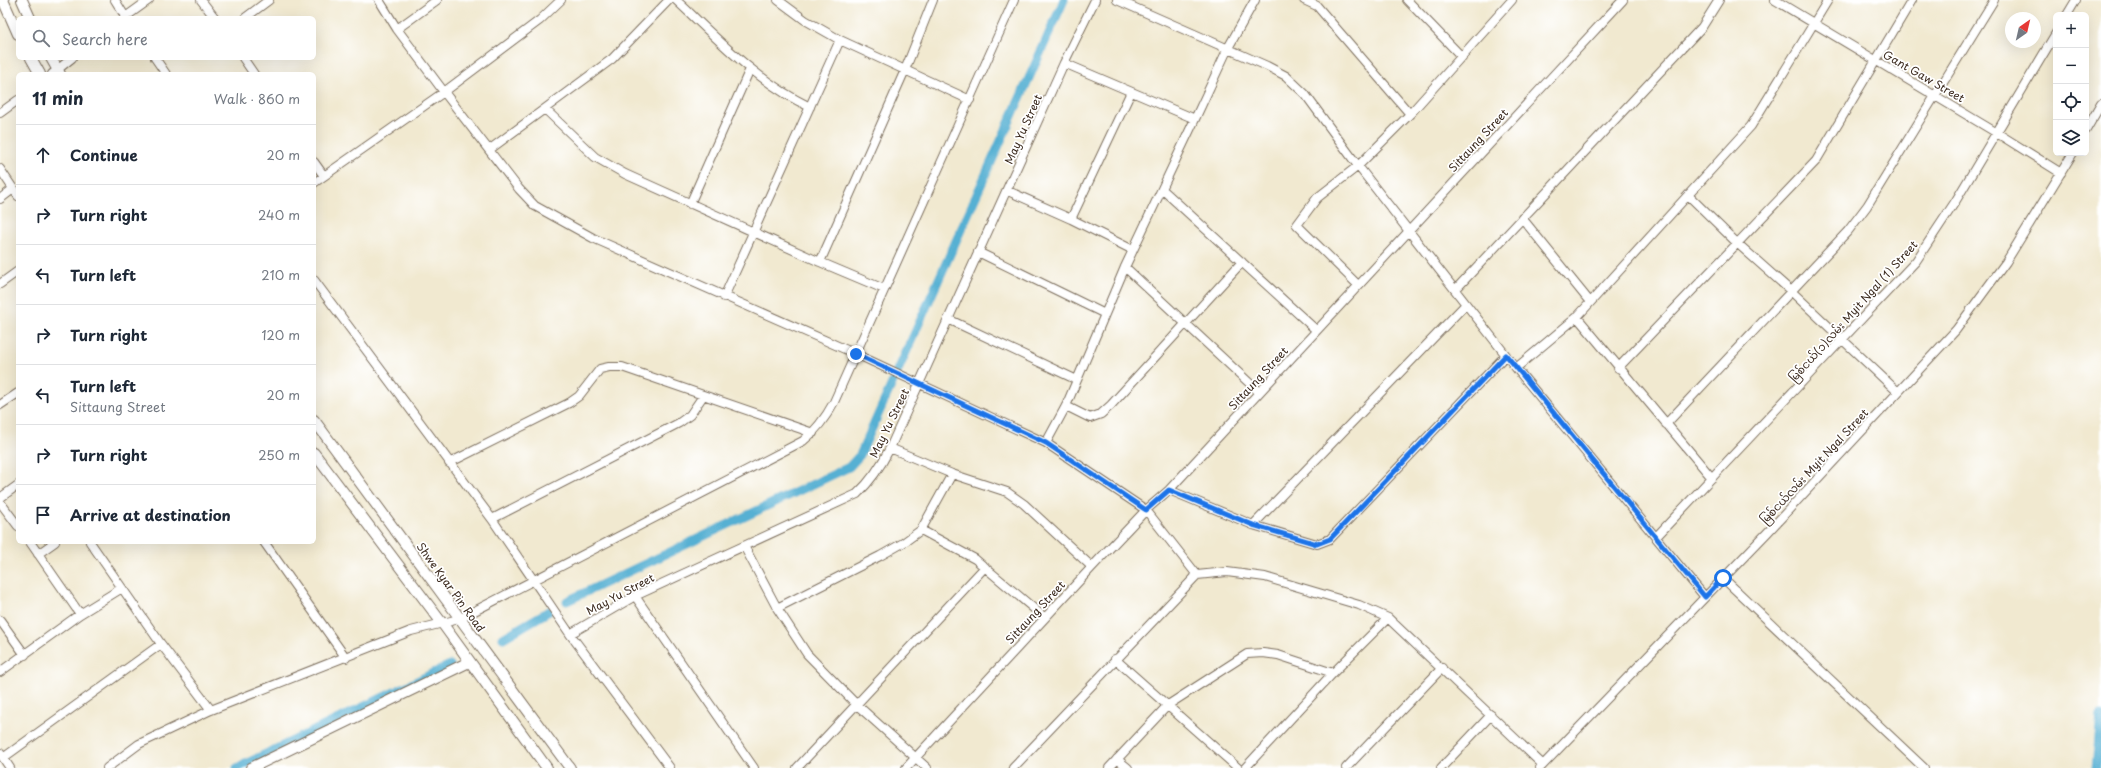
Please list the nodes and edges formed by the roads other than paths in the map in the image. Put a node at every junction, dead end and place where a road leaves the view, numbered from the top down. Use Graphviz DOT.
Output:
graph roads {
  1 [pos="3,0"];
  2 [pos="22,0"];
  3 [pos="115,0"];
  4 [pos="149,0"];
  5 [pos="201,0"];
  6 [pos="268,0"];
  7 [pos="378,0"];
  8 [pos="438,0"];
  9 [pos="562,0"];
  10 [pos="669,0"];
  11 [pos="676,0"];
  12 [pos="778,0"];
  13 [pos="933,0"];
  14 [pos="1014,0"];
  15 [pos="1095,0"];
  16 [pos="1117,0"];
  17 [pos="1255,0"];
  18 [pos="1304,0"];
  19 [pos="1512,0"];
  20 [pos="1624,0"];
  21 [pos="1719,0"];
  22 [pos="1775,0"];
  23 [pos="1828,0"];
  24 [pos="1912,0"];
  25 [pos="1994,0"];
  26 [pos="2076,0"];
  27 [pos="1412,2"];
  28 [pos="2069,12"];
  29 [pos="29,16"];
  30 [pos="124,16"];
  31 [pos="128,16"];
  32 [pos="213,16"];
  33 [pos="248,16"];
  34 [pos="1814,24"];
  35 [pos="16,29"];
  36 [pos="397,29"];
  37 [pos="2053,38"];
  38 [pos="840,40"];
  39 [pos="1228,48"];
  40 [pos="1462,57"];
  41 [pos="32,60"];
  42 [pos="52,60"];
  43 [pos="70,60"];
  44 [pos="156,60"];
  45 [pos="244,60"];
  46 [pos="1876,61"];
  47 [pos="1064,63"];
  48 [pos="750,69"];
  49 [pos="905,70"];
  50 [pos="39,72"];
  51 [pos="56,72"];
  52 [pos="57,72"];
  53 [pos="165,72"];
  54 [pos="253,72"];
  55 [pos="444,92"];
  56 [pos="1131,92"];
  57 [pos="1936,96"];
  58 [pos="970,100"];
  59 [pos="16,101"];
  60 [pos="2101,104"];
  61 [pos="810,107"];
  62 [pos="546,110"];
  63 [pos="0,113"];
  64 [pos="1410,114"];
  65 [pos="1195,119"];
  66 [pos="2089,125"];
  67 [pos="1997,133"];
  68 [pos="489,150"];
  69 [pos="2071,156"];
  70 [pos="316,165"];
  71 [pos="1358,166"];
  72 [pos="0,169"];
  73 [pos="2061,173"];
  74 [pos="324,176"];
  75 [pos="316,182"];
  76 [pos="1008,190"];
  77 [pos="1163,190"];
  78 [pos="16,193"];
  79 [pos="1688,195"];
  80 [pos="0,199"];
  81 [pos="690,204"];
  82 [pos="1522,218"];
  83 [pos="1071,219"];
  84 [pos="1410,230"];
  85 [pos="754,232"];
  86 [pos="1737,243"];
  87 [pos="1133,250"];
  88 [pos="978,252"];
  89 [pos="820,262"];
  90 [pos="1242,262"];
  91 [pos="1125,267"];
  92 [pos="16,272"];
  93 [pos="316,283"];
  94 [pos="0,284"];
  95 [pos="1358,285"];
  96 [pos="884,289"];
  97 [pos="1456,290"];
  98 [pos="1791,291"];
  99 [pos="724,297"];
  100 [pos="1590,302"];
  101 [pos="1466,304"];
  102 [pos="1105,314"];
  103 [pos="1577,317"];
  104 [pos="948,319"];
  105 [pos="1186,324"];
  106 [pos="1316,330"];
  107 [pos="1843,340"];
  108 [pos="856,354"];
  109 [pos="1506,355"];
  110 [pos="1516,368"];
  111 [pos="1618,368"];
  112 [pos="1077,380"];
  113 [pos="920,384"];
  114 [pos="1259,392"];
  115 [pos="1898,392"];
  116 [pos="16,394"];
  117 [pos="702,396"];
  118 [pos="0,405"];
  119 [pos="1066,406"];
  120 [pos="316,423"];
  121 [pos="1666,424"];
  122 [pos="812,433"];
  123 [pos="1046,443"];
  124 [pos="890,448"];
  125 [pos="316,455"];
  126 [pos="449,463"];
  127 [pos="952,474"];
  128 [pos="1712,478"];
  129 [pos="16,486"];
  130 [pos="1169,490"];
  131 [pos="0,498"];
  132 [pos="0,502"];
  133 [pos="1146,510"];
  134 [pos="492,519"];
  135 [pos="16,523"];
  136 [pos="1253,525"];
  137 [pos="922,530"];
  138 [pos="1656,537"];
  139 [pos="31,544"];
  140 [pos="52,544"];
  141 [pos="91,544"];
  142 [pos="265,544"];
  143 [pos="744,546"];
  144 [pos="38,554"];
  145 [pos="985,567"];
  146 [pos="1092,567"];
  147 [pos="1197,575"];
  148 [pos="1723,578"];
  149 [pos="532,580"];
  150 [pos="122,588"];
  151 [pos="634,596"];
  152 [pos="1705,597"];
  153 [pos="776,608"];
  154 [pos="80,614"];
  155 [pos="459,618"];
  156 [pos="1044,618"];
  157 [pos="1388,618"];
  158 [pos="0,620"];
  159 [pos="442,623"];
  160 [pos="570,634"];
  161 [pos="161,644"];
  162 [pos="25,655"];
  163 [pos="346,658"];
  164 [pos="1115,659"];
  165 [pos="469,662"];
  166 [pos="1442,668"];
  167 [pos="0,672"];
  168 [pos="1333,673"];
  169 [pos="856,704"];
  170 [pos="1168,705"];
  171 [pos="212,710"];
  172 [pos="1491,715"];
  173 [pos="2,756"];
  174 [pos="916,758"];
  175 [pos="1117,758"];
  176 [pos="1542,766"];
  177 [pos="10,768"];
  178 [pos="107,768"];
  179 [pos="251,768"];
  180 [pos="547,768"];
  181 [pos="570,768"];
  182 [pos="670,768"];
  183 [pos="754,768"];
  184 [pos="798,768"];
  185 [pos="906,768"];
  186 [pos="927,768"];
  187 [pos="1013,768"];
  188 [pos="1109,768"];
  189 [pos="1128,768"];
  190 [pos="1238,768"];
  191 [pos="1245,768"];
  192 [pos="1346,768"];
  193 [pos="1441,768"];
  194 [pos="1924,768"];
  1 -- 35 [label="street"];
  2 -- 29 [label="street"];
  3 -- 30 [label="street"];
  4 -- 31 [label="street"];
  5 -- 32 [label="street"];
  6 -- 33 [label="street"];
  7 -- 36 [label="street"];
  8 -- 36 [label="street"];
  9 -- 55 [label="street"];
  10 -- 62 [label="street"];
  11 -- 48 [label="street"];
  12 -- 38 [label="street"];
  13 -- 49 [label="street"];
  14 -- 58 [label="street"];
  15 -- 47 [label="street, May Yu Street"];
  16 -- 39 [label="street"];
  17 -- 39 [label="street"];
  18 -- 64 [label="street"];
  19 -- 40 [label="street"];
  20 -- 84 [label="street, Sittaung Street"];
  21 -- 82 [label="street"];
  22 -- 34 [label="street, Gant Gaw Street"];
  23 -- 34 [label="street"];
  24 -- 46 [label="street"];
  25 -- 57 [label="street"];
  26 -- 28 [label="street"];
  27 -- 40 [label="street"];
  34 -- 46 [label="street, Gant Gaw Street"];
  34 -- 79 [label="street"];
  36 -- 55 [label="street"];
  37 -- 67 [label="street, မြစ်ငယ်(၁)လမ်း Myit Ngal (1) Street"];
  38 -- 49 [label="street"];
  38 -- 61 [label="street"];
  39 -- 65 [label="street"];
  39 -- 71 [label="street"];
  40 -- 64 [label="street"];
  41 -- 50 [label="street"];
  42 -- 51 [label="street"];
  43 -- 52 [label="street"];
  44 -- 53 [label="street"];
  45 -- 54 [label="street"];
  46 -- 57 [label="street, Gant Gaw Street"];
  46 -- 86 [label="street"];
  47 -- 56 [label="street"];
  47 -- 76 [label="street, May Yu Street"];
  48 -- 61 [label="street"];
  48 -- 81 [label="street"];
  49 -- 58 [label="street"];
  49 -- 89 [label="street"];
  55 -- 68 [label="street"];
  55 -- 74 [label="street"];
  56 -- 65 [label="street"];
  56 -- 83 [label="street"];
  57 -- 67 [label="street, Gant Gaw Street"];
  57 -- 98 [label="street"];
  58 -- 96 [label="street"];
  59 -- 63 [label="street"];
  60 -- 66 [label="street"];
  61 -- 85 [label="street"];
  62 -- 68 [label="street"];
  62 -- 81 [label="street"];
  64 -- 71 [label="street"];
  65 -- 77 [label="street"];
  67 -- 73 [label="street, Gant Gaw Street"];
  67 -- 107 [label="street, မြစ်ငယ်(၁)လမ်း Myit Ngal (1) Street"];
  68 -- 99 [label="street"];
  69 -- 73 [label="street, မြစ်ငယ်လမ်း Myit Ngal Street"];
  70 -- 74 [label="street"];
  71 -- 84 [label="street"];
  71 -- 95 [label="street"];
  72 -- 78 [label="street"];
  73 -- 115 [label="street, မြစ်ငယ်လမ်း Myit Ngal Street"];
  74 -- 75 [label="street"];
  76 -- 83 [label="street"];
  76 -- 88 [label="street, May Yu Street"];
  77 -- 87 [label="street"];
  77 -- 90 [label="street"];
  78 -- 80 [label="street"];
  79 -- 86 [label="street"];
  79 -- 100 [label="street"];
  81 -- 85 [label="street"];
  82 -- 97 [label="street"];
  82 -- 100 [label="street"];
  83 -- 87 [label="street"];
  84 -- 95 [label="street, Sittaung Street"];
  84 -- 97 [label="street"];
  85 -- 89 [label="street"];
  85 -- 99 [label="street"];
  86 -- 98 [label="street"];
  86 -- 111 [label="street"];
  87 -- 91 [label="street"];
  88 -- 102 [label="street"];
  88 -- 104 [label="street, May Yu Street"];
  89 -- 96 [label="street"];
  90 -- 105 [label="street"];
  90 -- 106 [label="street"];
  91 -- 102 [label="street"];
  91 -- 105 [label="street"];
  92 -- 94 [label="street"];
  93 -- 126 [label="street"];
  95 -- 106 [label="street, Sittaung Street"];
  96 -- 108 [label="street"];
  97 -- 101 [label="street"];
  98 -- 107 [label="street"];
  98 -- 121 [label="street"];
  99 -- 108 [label="street"];
  100 -- 103 [label="street"];
  101 -- 109 [label="street"];
  101 -- 136 [label="street"];
  102 -- 112 [label="street"];
  103 -- 110 [label="street"];
  103 -- 111 [label="street"];
  104 -- 112 [label="street"];
  104 -- 113 [label="street, May Yu Street"];
  105 -- 114 [label="street"];
  105 -- 119 [label="street"];
  106 -- 114 [label="street, Sittaung Street"];
  107 -- 115 [label="street"];
  107 -- 128 [label="street, မြစ်ငယ်(၁)လမ်း Myit Ngal (1) Street"];
  108 -- 113 [label="street"];
  108 -- 122 [label="street"];
  109 -- 110 [label="street"];
  109 -- 136 [label="street"];
  110 -- 138 [label="street"];
  111 -- 121 [label="street"];
  112 -- 119 [label="street"];
  113 -- 123 [label="street"];
  113 -- 124 [label="street, May Yu Street"];
  114 -- 130 [label="street, Sittaung Street"];
  115 -- 148 [label="street, မြစ်ငယ်လမ်း Myit Ngal Street"];
  116 -- 118 [label="street"];
  117 -- 122 [label="street"];
  117 -- 126 [label="street"];
  117 -- 134 [label="street"];
  119 -- 123 [label="street"];
  120 -- 155 [label="street, Shwe Kyar Pin Road"];
  121 -- 128 [label="street"];
  122 -- 149 [label="street"];
  123 -- 133 [label="street"];
  124 -- 127 [label="street"];
  124 -- 143 [label="street, May Yu Street"];
  125 -- 159 [label="street"];
  126 -- 134 [label="street"];
  127 -- 137 [label="street"];
  127 -- 146 [label="street"];
  128 -- 138 [label="street, မြစ်ငယ်(၁)လမ်း Myit Ngal (1) Street"];
  129 -- 131 [label="street"];
  130 -- 133 [label="street, Sittaung Street"];
  130 -- 136 [label="street"];
  132 -- 135 [label="street"];
  133 -- 146 [label="street, Sittaung Street"];
  133 -- 147 [label="street"];
  134 -- 149 [label="street"];
  137 -- 145 [label="street"];
  137 -- 153 [label="street"];
  138 -- 152 [label="street"];
  139 -- 144 [label="street"];
  140 -- 144 [label="street"];
  141 -- 150 [label="street"];
  142 -- 163 [label="street"];
  143 -- 151 [label="street, May Yu Street"];
  143 -- 153 [label="street"];
  144 -- 154 [label="street"];
  145 -- 156 [label="street"];
  145 -- 169 [label="street"];
  146 -- 156 [label="street, Sittaung Street"];
  147 -- 157 [label="street"];
  147 -- 164 [label="street"];
  148 -- 152 [label="street, မြစ်ငယ်လမ်း Myit Ngal Street"];
  148 -- 194 [label="street"];
  149 -- 155 [label="street"];
  149 -- 160 [label="street"];
  150 -- 154 [label="street"];
  150 -- 161 [label="street"];
  151 -- 160 [label="street, May Yu Street"];
  151 -- 183 [label="street"];
  152 -- 176 [label="street, မြစ်ငယ်လမ်း Myit Ngal Street"];
  153 -- 169 [label="street"];
  154 -- 162 [label="street"];
  155 -- 159 [label="street"];
  155 -- 181 [label="street, Shwe Kyar Pin Road"];
  156 -- 174 [label="street, Sittaung Street"];
  157 -- 166 [label="street"];
  157 -- 168 [label="street"];
  158 -- 162 [label="street"];
  159 -- 163 [label="street"];
  159 -- 165 [label="street"];
  160 -- 182 [label="street"];
  161 -- 171 [label="street"];
  161 -- 173 [label="street"];
  162 -- 167 [label="street"];
  163 -- 171 [label="street"];
  164 -- 170 [label="street"];
  164 -- 187 [label="street"];
  165 -- 179 [label="street"];
  165 -- 180 [label="street"];
  166 -- 172 [label="street"];
  166 -- 192 [label="street"];
  168 -- 170 [label="street"];
  168 -- 191 [label="street"];
  169 -- 174 [label="street"];
  169 -- 184 [label="street"];
  170 -- 175 [label="street"];
  170 -- 190 [label="street"];
  171 -- 178 [label="street"];
  172 -- 176 [label="street"];
  172 -- 193 [label="street"];
  173 -- 177 [label="street"];
  174 -- 185 [label="street, Sittaung Street"];
  174 -- 186 [label="street"];
  175 -- 188 [label="street"];
  175 -- 189 [label="street"];
}
